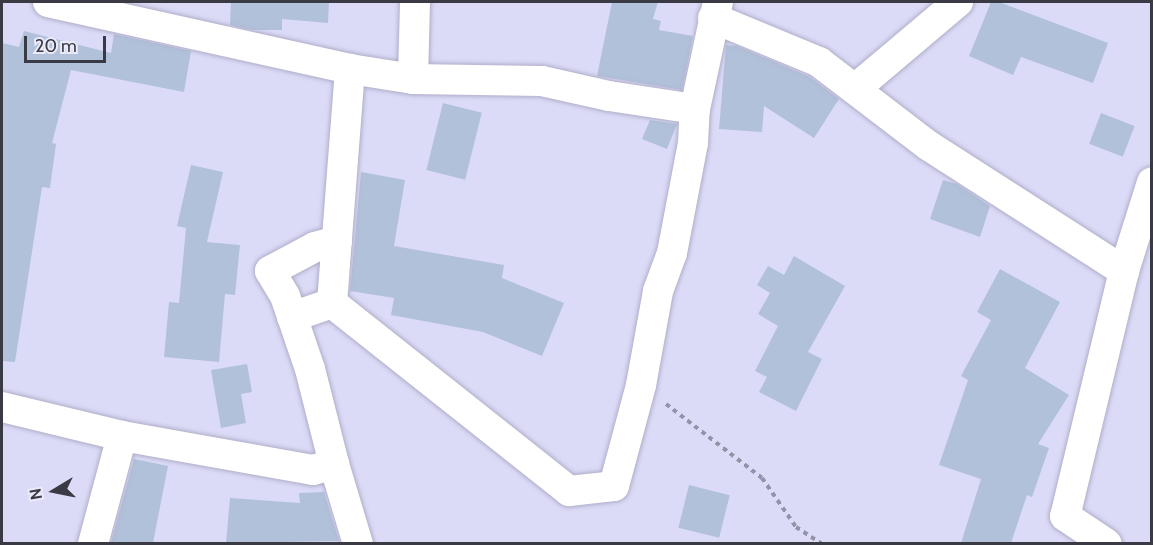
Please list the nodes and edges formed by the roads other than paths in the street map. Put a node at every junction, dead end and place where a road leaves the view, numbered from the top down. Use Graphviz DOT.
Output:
graph roads {
  1 [pos="48,2"];
  2 [pos="415,2"];
  3 [pos="958,2"];
  4 [pos="716,10"];
  5 [pos="350,69"];
  6 [pos="413,79"];
  7 [pos="855,89"];
  8 [pos="695,109"];
  9 [pos="1152,182"];
  10 [pos="337,241"];
  11 [pos="1124,271"];
  12 [pos="332,303"];
  13 [pos="292,317"];
  14 [pos="2,407"];
  15 [pos="122,436"];
  16 [pos="334,464"];
  17 [pos="93,543"];
  18 [pos="358,543"];
  19 [pos="1107,543"];
  1 -- 5 [label="street"];
  2 -- 6 [label="street"];
  3 -- 7 [label="street"];
  4 -- 7 [label="street"];
  4 -- 8 [label="street"];
  5 -- 6 [label="street"];
  5 -- 10 [label="street"];
  6 -- 8 [label="street"];
  7 -- 11 [label="street"];
  8 -- 12 [label="street"];
  9 -- 11 [label="street"];
  10 -- 12 [label="street"];
  10 -- 13 [label="street"];
  11 -- 19 [label="street"];
  12 -- 13 [label="street"];
  13 -- 16 [label="street"];
  14 -- 15 [label="street"];
  15 -- 16 [label="street"];
  15 -- 17 [label="street"];
  16 -- 18 [label="street"];
}
